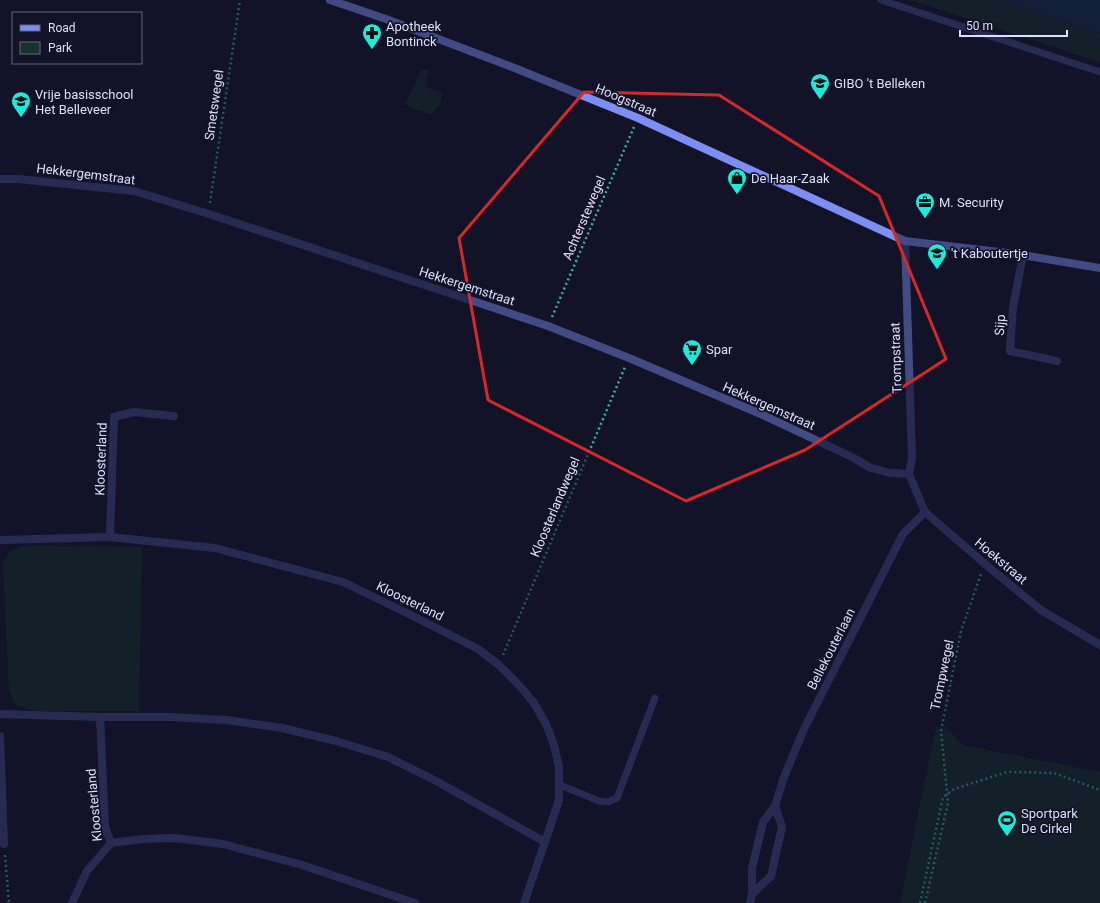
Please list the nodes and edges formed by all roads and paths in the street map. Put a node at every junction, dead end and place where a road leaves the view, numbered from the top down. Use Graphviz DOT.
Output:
graph roads {
  1 [pos="240,0"];
  2 [pos="330,0"];
  3 [pos="881,0"];
  4 [pos="1100,72"];
  5 [pos="638,118"];
  6 [pos="0,178"];
  7 [pos="209,214"];
  8 [pos="905,241"];
  9 [pos="1023,255"];
  10 [pos="1100,268"];
  11 [pos="548,326"];
  12 [pos="629,358"];
  13 [pos="1057,361"];
  14 [pos="174,416"];
  15 [pos="908,474"];
  16 [pos="925,512"];
  17 [pos="110,537"];
  18 [pos="0,540"];
  19 [pos="985,564"];
  20 [pos="1100,645"];
  21 [pos="499,665"];
  22 [pos="655,698"];
  23 [pos="0,714"];
  24 [pos="100,717"];
  25 [pos="0,736"];
  26 [pos="560,785"];
  27 [pos="1100,790"];
  28 [pos="947,794"];
  29 [pos="775,806"];
  30 [pos="545,842"];
  31 [pos="111,843"];
  32 [pos="4,844"];
  33 [pos="752,894"];
  34 [pos="9,903"];
  35 [pos="73,903"];
  36 [pos="415,903"];
  37 [pos="524,903"];
  38 [pos="750,903"];
  39 [pos="920,903"];
  40 [pos="925,903"];
  1 -- 7 [label="path, Smetswegel"];
  2 -- 5 [label="main road, Hoogstraat"];
  3 -- 4 [label="lane"];
  5 -- 8 [label="main road, Hoogstraat"];
  5 -- 11 [label="path, Achterstewegel"];
  6 -- 7 [label="street, Hekkergemstraat"];
  7 -- 11 [label="street, Hekkergemstraat"];
  8 -- 9 [label="main road, Hoogstraat"];
  8 -- 15 [label="street, Trompstraat"];
  9 -- 10 [label="main road, Hoogstraat"];
  9 -- 13 [label="street, Sijp"];
  11 -- 12 [label="street, Hekkergemstraat"];
  12 -- 15 [label="street, Hekkergemstraat"];
  12 -- 21 [label="path, Kloosterlandwegel"];
  14 -- 17 [label="street, Kloosterland"];
  15 -- 16 [label="street, Hoekstraat"];
  16 -- 19 [label="street, Hoekstraat"];
  16 -- 29 [label="street, Bellekouterlaan"];
  17 -- 18 [label="street, Kloosterland"];
  17 -- 21 [label="street, Kloosterland"];
  19 -- 20 [label="street, Hoekstraat"];
  19 -- 28 [label="path, Trompwegel"];
  21 -- 26 [label="street, Kloosterland"];
  22 -- 26 [label="lane"];
  23 -- 24 [label="street"];
  24 -- 30 [label="street"];
  24 -- 31 [label="street, Kloosterland"];
  25 -- 32 [label="street"];
  26 -- 30 [label="street, Kloosterland"];
  27 -- 28 [label="path"];
  28 -- 39 [label="path"];
  28 -- 40 [label="path, Trompwegel"];
  29 -- 33 [label="street, Bellekouterlaan"];
  29 -- 33 [label="street"];
  30 -- 37 [label="street, Kloosterland"];
  31 -- 35 [label="street, Kloosterland"];
  31 -- 36 [label="street"];
  32 -- 34 [label="path"];
  33 -- 38 [label="street, Bellekouterlaan"];
}
